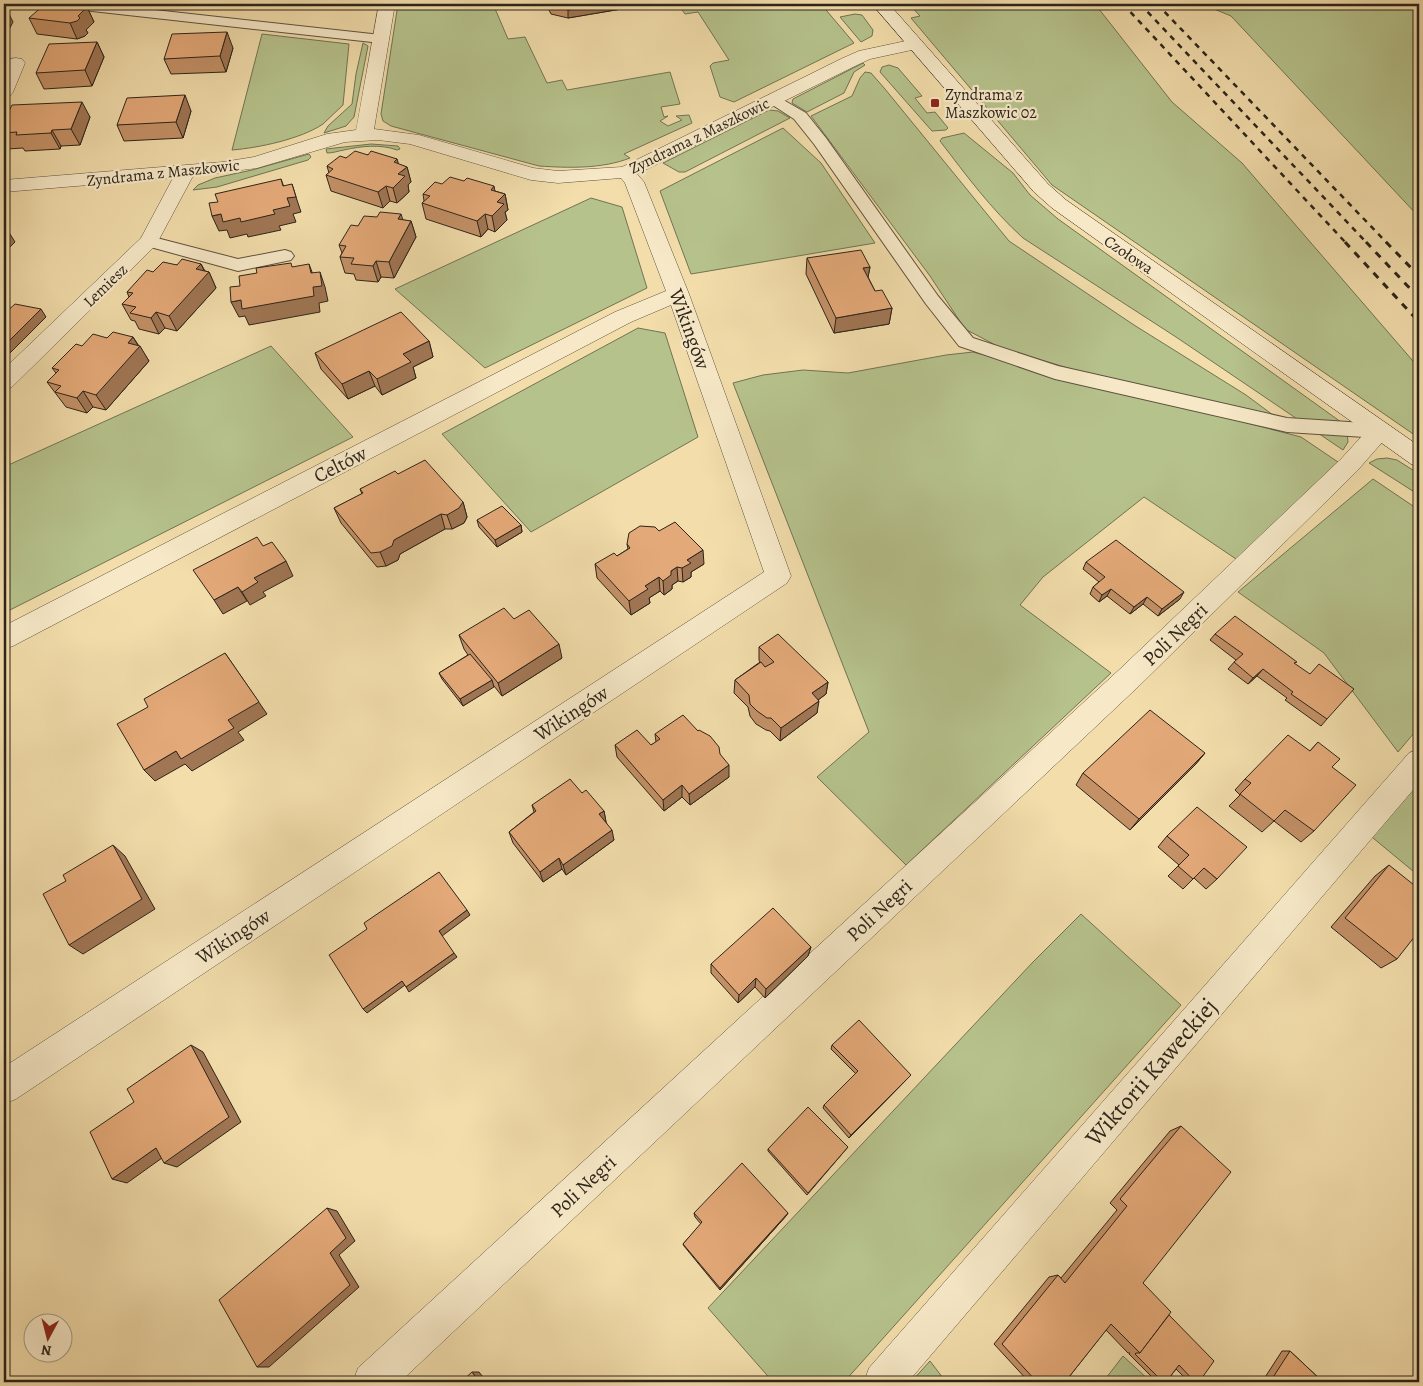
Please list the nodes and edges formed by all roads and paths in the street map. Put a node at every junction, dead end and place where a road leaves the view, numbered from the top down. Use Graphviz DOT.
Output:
graph roads {
  1 [pos="66,4"];
  2 [pos="387,4"];
  3 [pos="880,4"];
  4 [pos="381,40"];
  5 [pos="915,44"];
  6 [pos="16,64"];
  7 [pos="4,92"];
  8 [pos="773,99"];
  9 [pos="364,135"];
  10 [pos="186,172"];
  11 [pos="626,172"];
  12 [pos="4,186"];
  13 [pos="149,241"];
  14 [pos="285,256"];
  15 [pos="678,294"];
  16 [pos="4,382"];
  17 [pos="1380,431"];
  18 [pos="1419,458"];
  19 [pos="4,638"];
  20 [pos="1419,762"];
  21 [pos="4,1087"];
  22 [pos="372,1382"];
  23 [pos="883,1382"];
  1 -- 4 [label="lane"];
  2 -- 4 [label="street"];
  3 -- 5 [label="street, Czołowa"];
  4 -- 9 [label="street"];
  5 -- 8 [label="street, Zyndrama z Maszkowic"];
  5 -- 17 [label="street, Czołowa"];
  6 -- 7 [label="street"];
  8 -- 11 [label="street, Zyndrama z Maszkowic"];
  8 -- 17 [label="lane"];
  9 -- 10 [label="street, Zyndrama z Maszkowic"];
  9 -- 11 [label="street, Zyndrama z Maszkowic"];
  10 -- 12 [label="street, Zyndrama z Maszkowic"];
  10 -- 13 [label="street, Lemiesz"];
  11 -- 15 [label="street, Wikingów"];
  13 -- 14 [label="lane"];
  13 -- 16 [label="street, Lemiesz"];
  15 -- 19 [label="street, Celtów"];
  15 -- 21 [label="street, Wikingów"];
  17 -- 18 [label="street, Czołowa"];
  17 -- 22 [label="street, Poli Negri"];
  20 -- 23 [label="street, Wiktorii Kaweckiej"];
}
